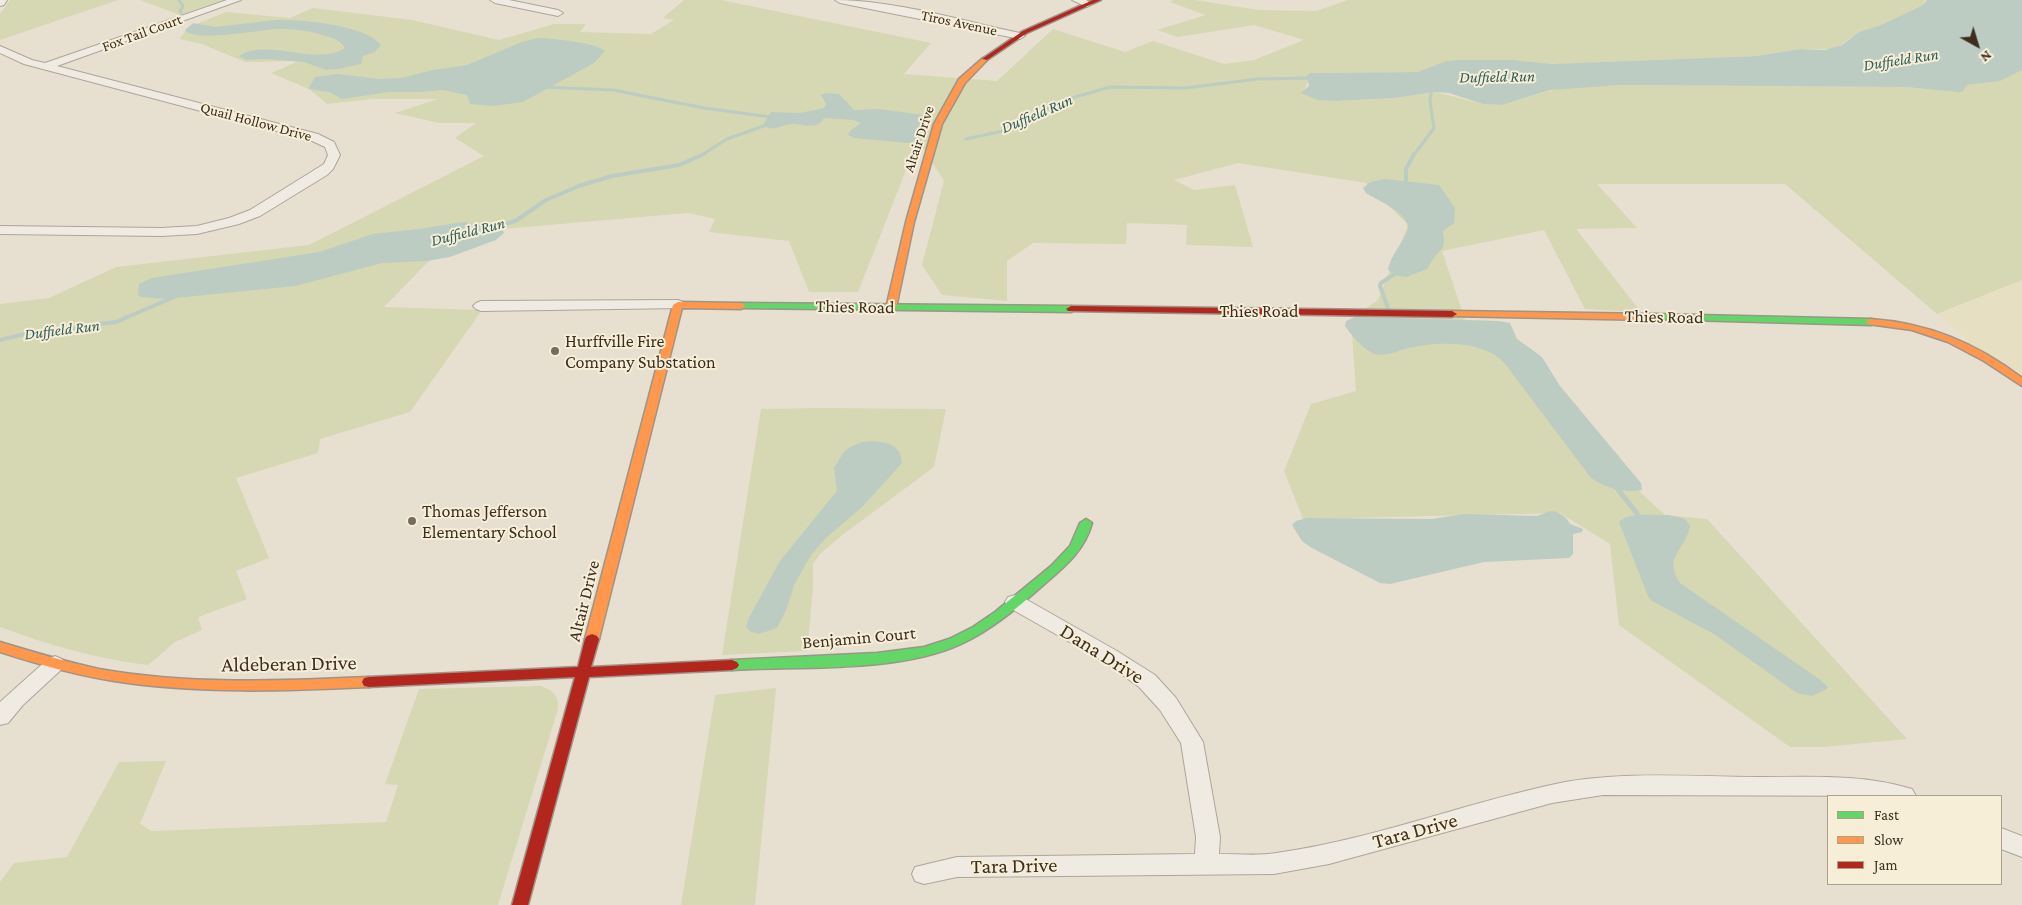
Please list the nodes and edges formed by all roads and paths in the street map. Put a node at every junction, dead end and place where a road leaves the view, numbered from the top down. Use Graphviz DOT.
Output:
graph roads {
  1 [pos="236,0"];
  2 [pos="495,0"];
  3 [pos="840,0"];
  4 [pos="1098,0"];
  5 [pos="1082,2"];
  6 [pos="558,13"];
  7 [pos="1020,36"];
  8 [pos="0,49"];
  9 [pos="48,66"];
  10 [pos="0,230"];
  11 [pos="678,305"];
  12 [pos="481,306"];
  13 [pos="891,308"];
  14 [pos="2022,383"];
  15 [pos="1086,523"];
  16 [pos="1015,602"];
  17 [pos="0,647"];
  18 [pos="56,664"];
  19 [pos="584,671"];
  20 [pos="0,717"];
  21 [pos="1899,795"];
  22 [pos="2002,838"];
  23 [pos="2022,847"];
  24 [pos="1207,864"];
  25 [pos="924,874"];
  26 [pos="520,905"];
  1 -- 9 [label="street, Fox Tail Court"];
  2 -- 6 [label="street"];
  3 -- 7 [label="street, Tiros Avenue"];
  4 -- 5 [label="street, Altair Drive"];
  5 -- 7 [label="street, Altair Drive"];
  7 -- 13 [label="street, Altair Drive"];
  8 -- 9 [label="street, Quail Hollow Drive"];
  9 -- 10 [label="street, Quail Hollow Drive"];
  11 -- 12 [label="street, Thies Road"];
  11 -- 13 [label="street, Thies Road"];
  11 -- 19 [label="street, Altair Drive"];
  13 -- 14 [label="street, Thies Road"];
  15 -- 16 [label="street, Benjamin Court"];
  16 -- 19 [label="street, Benjamin Court"];
  16 -- 24 [label="street, Dana Drive"];
  17 -- 18 [label="street, Aldeberan Drive"];
  18 -- 19 [label="street, Aldeberan Drive"];
  18 -- 20 [label="street"];
  19 -- 26 [label="street, Altair Drive"];
  21 -- 24 [label="street, Tara Drive"];
  22 -- 23 [label="street"];
  24 -- 25 [label="street, Tara Drive"];
}
